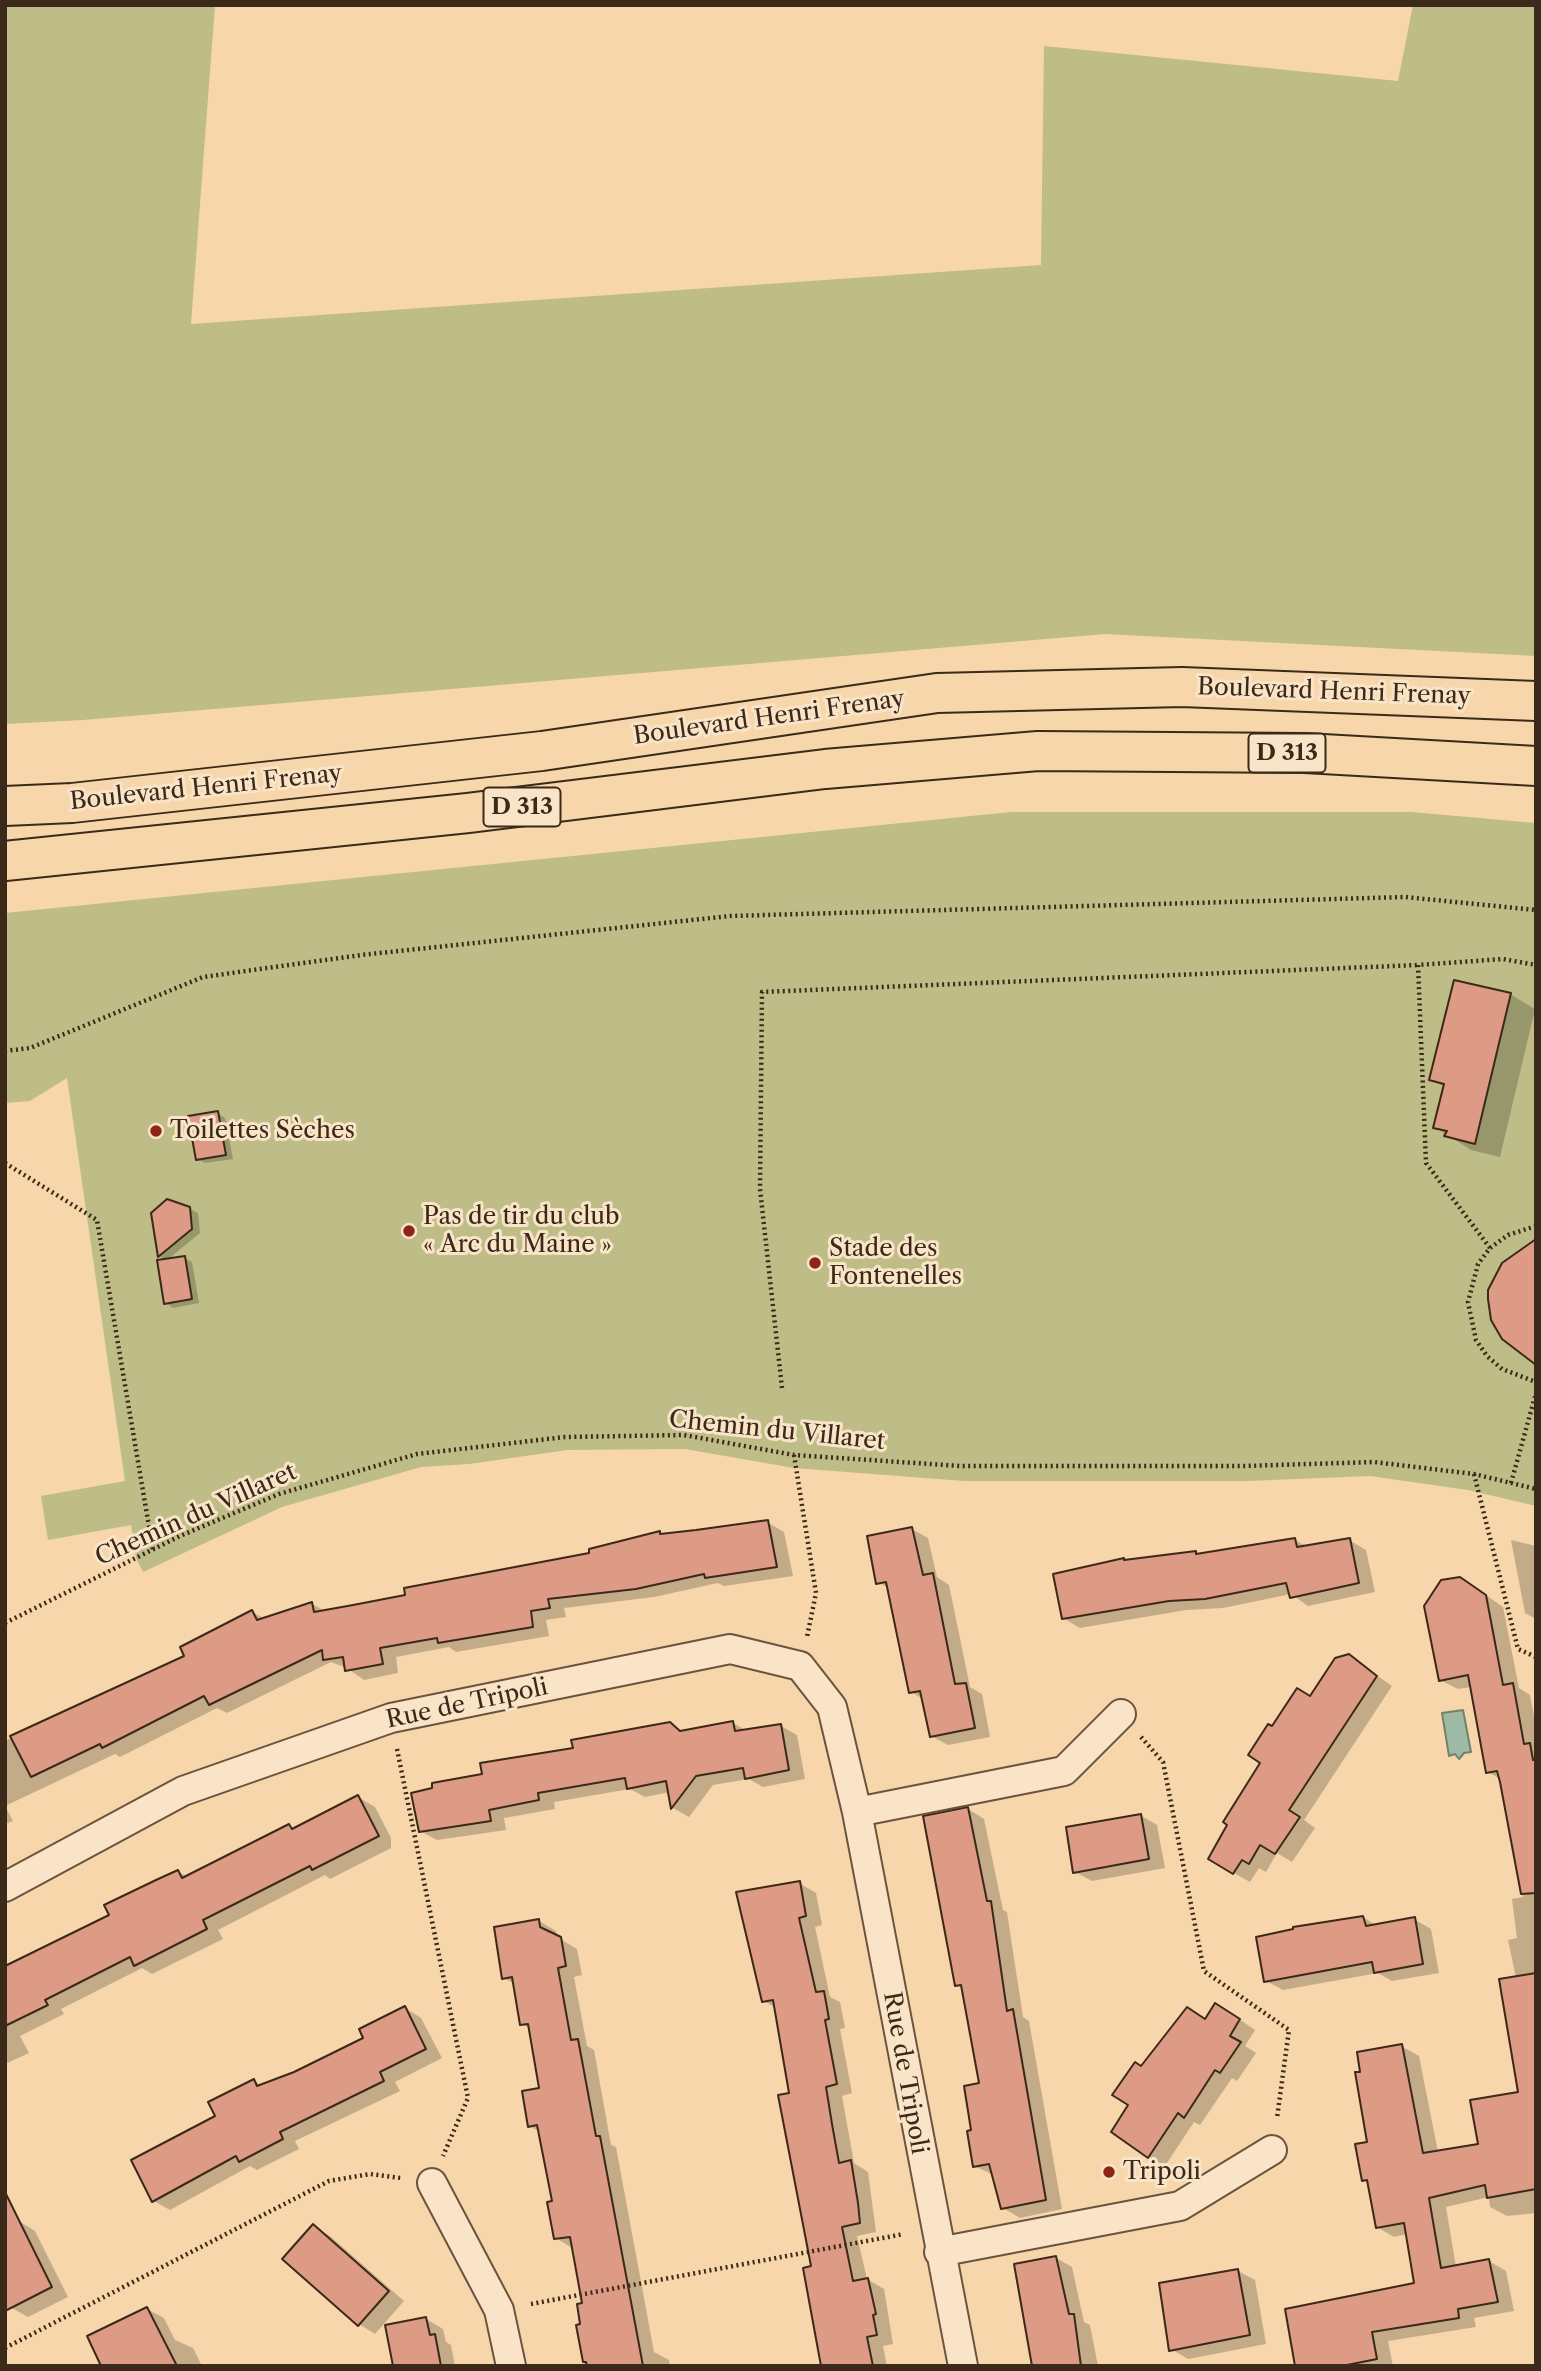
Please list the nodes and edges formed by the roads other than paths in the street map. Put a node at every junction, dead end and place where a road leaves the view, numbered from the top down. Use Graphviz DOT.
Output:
graph roads {
  1 [pos="1536,701"];
  2 [pos="1536,766"];
  3 [pos="5,795"];
  4 [pos="72,803"];
  5 [pos="5,807"];
  6 [pos="5,861"];
  7 [pos="1121,1714"];
  8 [pos="857,1812"];
  9 [pos="5,1887"];
  10 [pos="1272,2151"];
  11 [pos="432,2183"];
  12 [pos="937,2240"];
  13 [pos="511,2366"];
  14 [pos="963,2366"];
  1 -- 4 [label="highway, Boulevard Henri Frenay / D 313"];
  2 -- 6 [label="highway, D 313"];
  3 -- 4 [label="highway"];
  4 -- 5 [label="highway, Boulevard Henri Frenay / D 313"];
  7 -- 8 [label="street"];
  8 -- 9 [label="street, Rue de Tripoli"];
  8 -- 12 [label="street, Rue de Tripoli"];
  10 -- 12 [label="street"];
  11 -- 13 [label="street"];
  12 -- 14 [label="street, Rue de Tripoli"];
}
